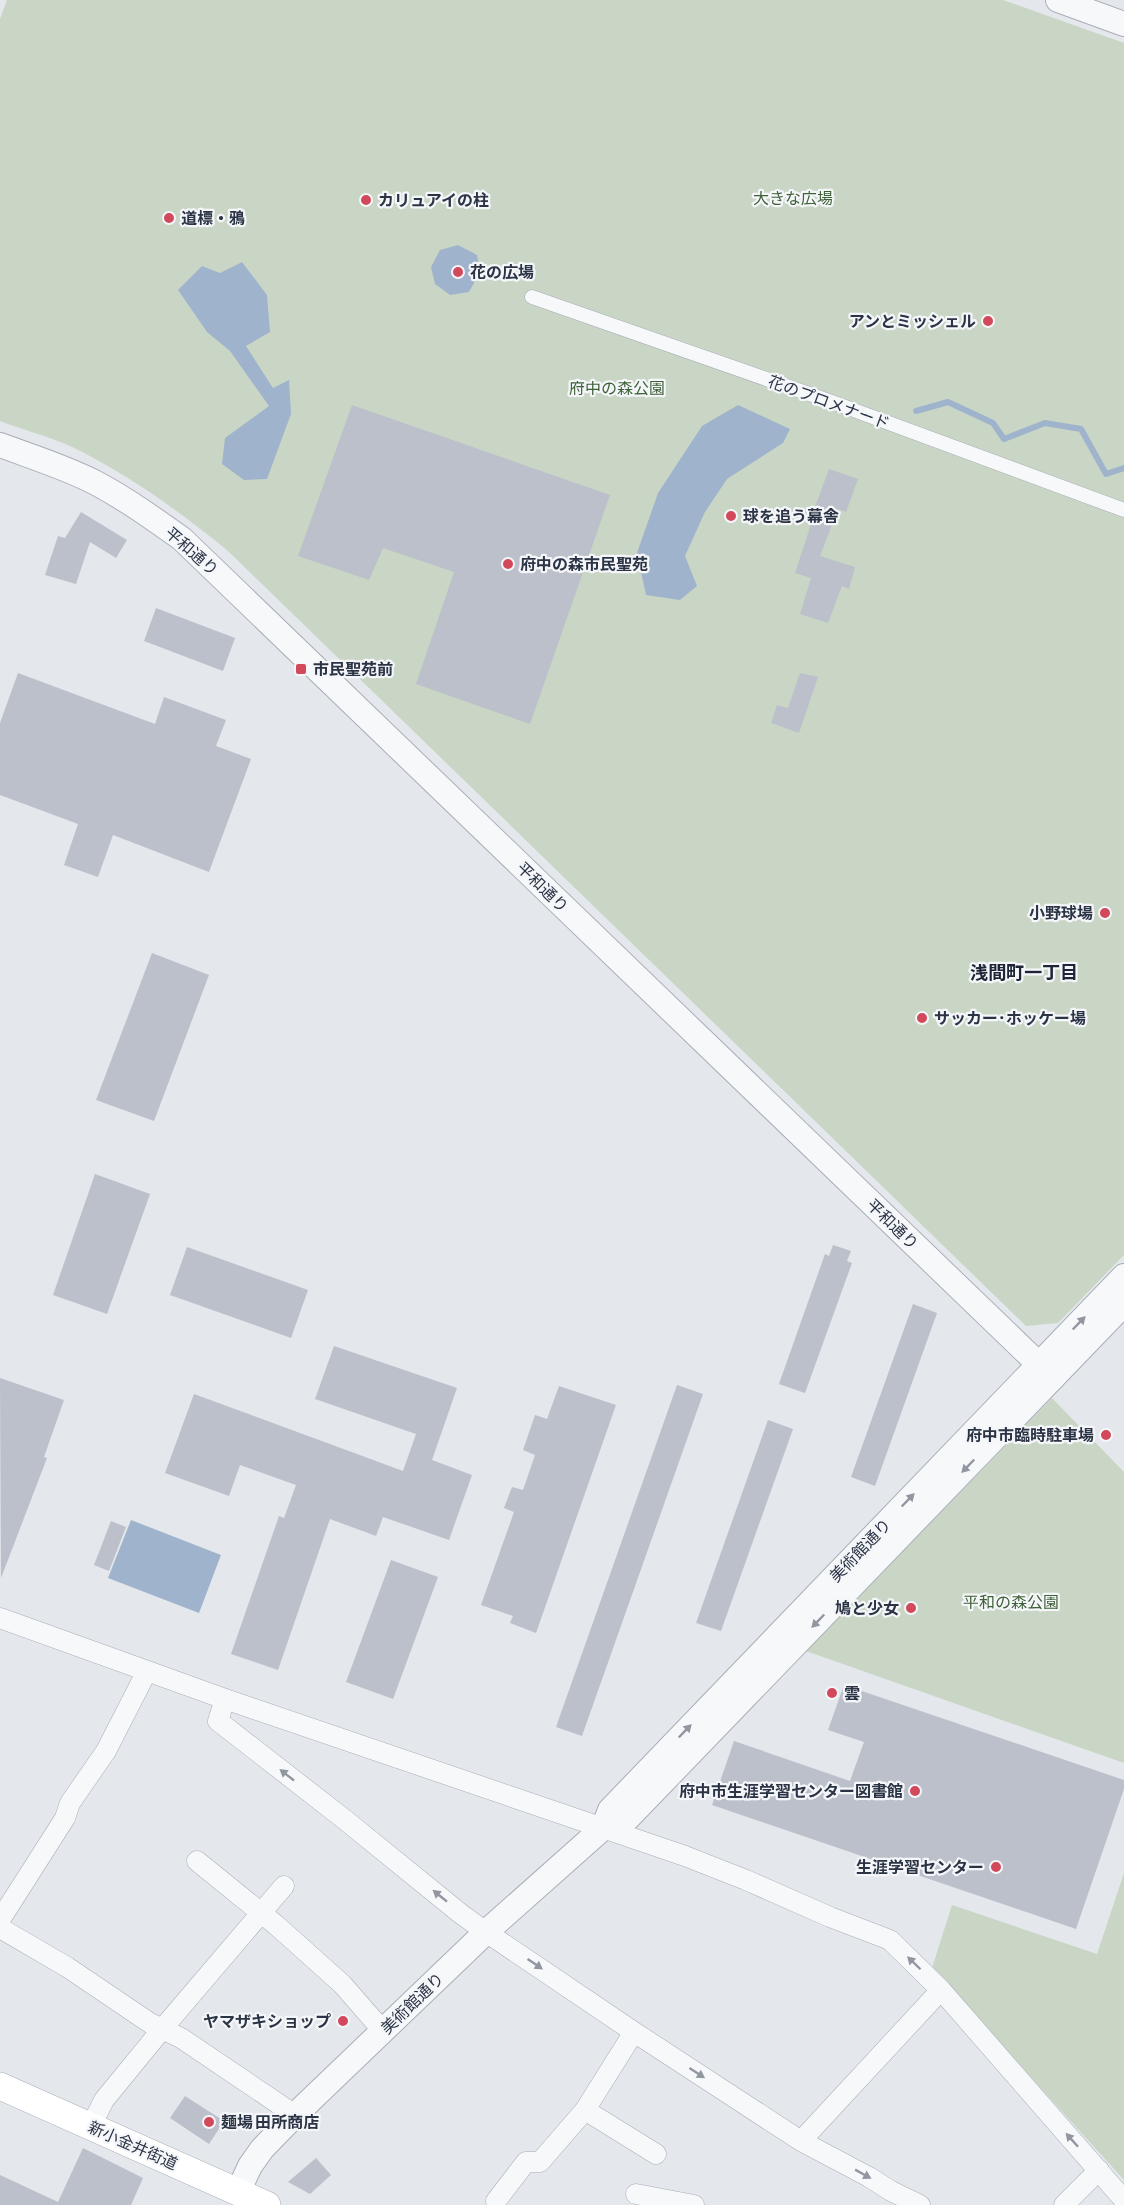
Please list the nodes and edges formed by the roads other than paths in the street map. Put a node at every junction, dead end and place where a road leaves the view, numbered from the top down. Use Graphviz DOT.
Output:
graph roads {
  1 [pos="1058,0"];
  2 [pos="1124,24"];
  3 [pos="532,297"];
  4 [pos="0,445"];
  5 [pos="1124,510"];
  6 [pos="1124,1276"];
  7 [pos="1124,1304"];
  8 [pos="1046,1372"];
  9 [pos="0,1618"];
  10 [pos="147,1671"];
  11 [pos="225,1699"];
  12 [pos="603,1828"];
  13 [pos="197,1861"];
  14 [pos="284,1886"];
  15 [pos="262,1913"];
  16 [pos="0,1920"];
  17 [pos="0,1928"];
  18 [pos="486,1932"];
  19 [pos="941,1990"];
  20 [pos="163,2028"];
  21 [pos="383,2031"];
  22 [pos="634,2032"];
  23 [pos="0,2086"];
  24 [pos="585,2110"];
  25 [pos="295,2115"];
  26 [pos="90,2126"];
  27 [pos="801,2141"];
  28 [pos="656,2154"];
  29 [pos="1099,2170"];
  30 [pos="636,2194"];
  31 [pos="888,2198"];
  32 [pos="236,2199"];
  33 [pos="1124,2200"];
  34 [pos="496,2201"];
  35 [pos="267,2205"];
  36 [pos="694,2205"];
  37 [pos="920,2205"];
  38 [pos="1064,2205"];
  1 -- 2 [label="street"];
  3 -- 5 [label="street, 花のプロメナード"];
  4 -- 8 [label="street, 平和通り"];
  8 -- 6 [label="street, 美術館通り, one-way"];
  7 -- 8 [label="street, 美術館通り"];
  8 -- 12 [label="street, 美術館通り"];
  9 -- 10 [label="street"];
  10 -- 11 [label="street"];
  10 -- 16 [label="street"];
  11 -- 12 [label="street"];
  18 -- 11 [label="street, one-way"];
  12 -- 18 [label="street, 美術館通り"];
  19 -- 12 [label="street, one-way"];
  13 -- 15 [label="street"];
  14 -- 15 [label="street"];
  15 -- 20 [label="street"];
  15 -- 21 [label="street"];
  17 -- 20 [label="street"];
  18 -- 21 [label="street, 美術館通り"];
  18 -- 22 [label="street, one-way"];
  19 -- 27 [label="street"];
  29 -- 19 [label="street, one-way"];
  20 -- 25 [label="street"];
  20 -- 26 [label="street"];
  21 -- 25 [label="street, 美術館通り"];
  22 -- 24 [label="street"];
  22 -- 27 [label="street, one-way"];
  23 -- 26 [label="main road, 新小金井街道"];
  24 -- 28 [label="street"];
  24 -- 34 [label="street"];
  25 -- 32 [label="street, 美術館通り"];
  26 -- 32 [label="main road, 新小金井街道"];
  27 -- 31 [label="street, one-way"];
  29 -- 33 [label="street"];
  29 -- 38 [label="street"];
  30 -- 36 [label="street"];
  31 -- 37 [label="street"];
  32 -- 35 [label="main road, 新小金井街道"];
}
